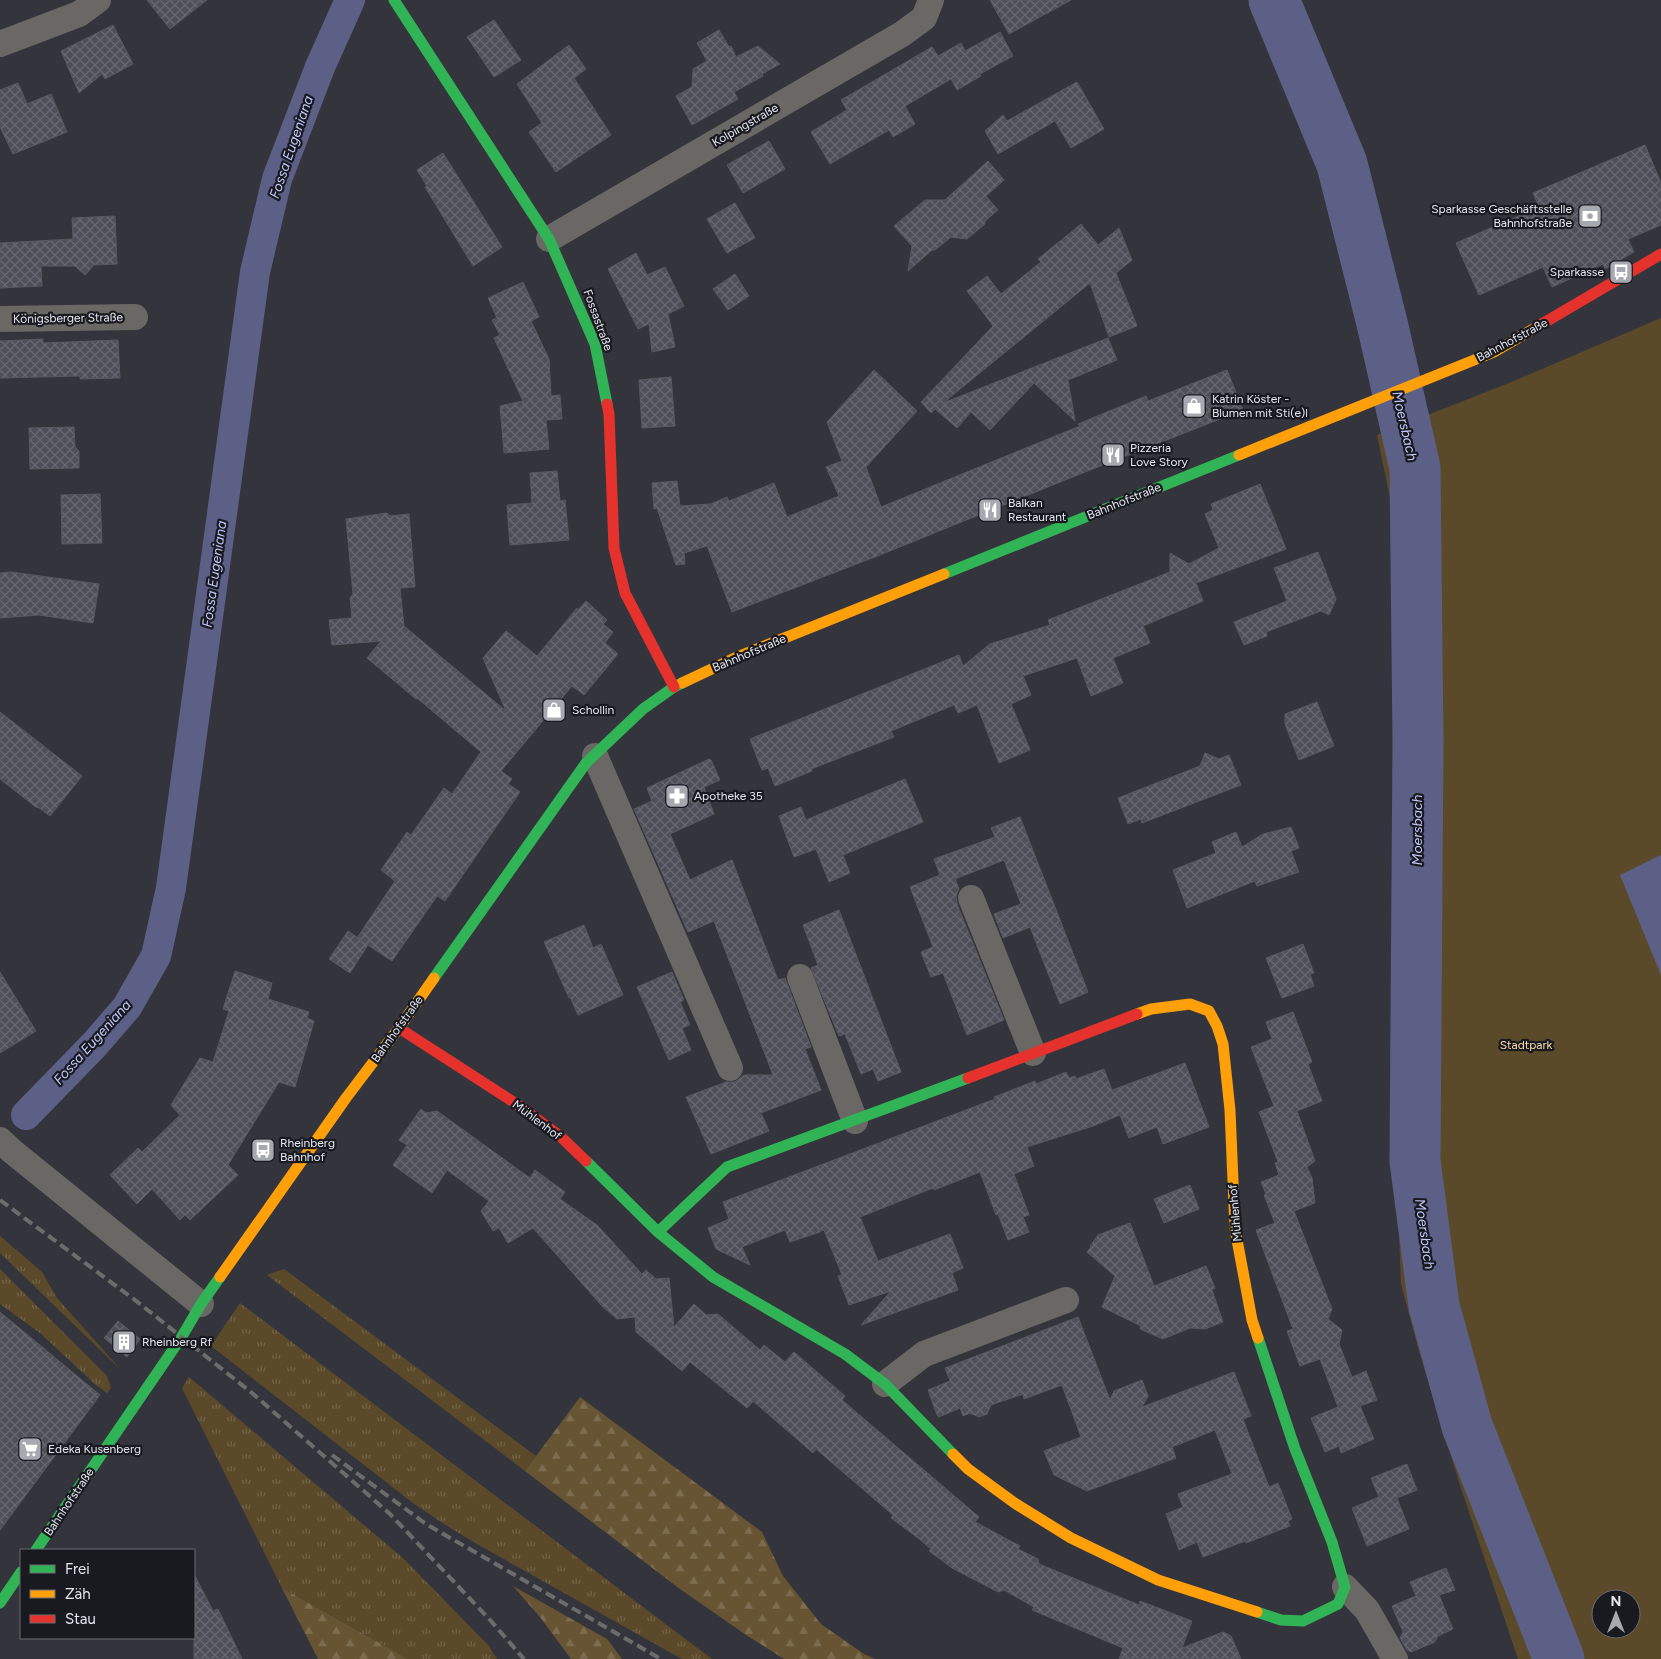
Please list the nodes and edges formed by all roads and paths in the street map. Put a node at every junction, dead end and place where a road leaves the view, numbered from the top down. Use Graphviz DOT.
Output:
graph roads {
  1 [pos="98,0"];
  2 [pos="394,0"];
  3 [pos="931,0"];
  4 [pos="0,44"];
  5 [pos="548,238"];
  6 [pos="1661,254"];
  7 [pos="135,317"];
  8 [pos="0,319"];
  9 [pos="674,687"];
  10 [pos="595,756"];
  11 [pos="971,898"];
  12 [pos="800,977"];
  13 [pos="399,1028"];
  14 [pos="1033,1053"];
  15 [pos="730,1068"];
  16 [pos="855,1121"];
  17 [pos="0,1140"];
  18 [pos="658,1232"];
  19 [pos="1066,1300"];
  20 [pos="201,1304"];
  21 [pos="885,1384"];
  22 [pos="37,1549"];
  23 [pos="20,1573"];
  24 [pos="1345,1587"];
  25 [pos="0,1603"];
  26 [pos="1395,1659"];
  1 -- 4 [label="street"];
  2 -- 5 [label="street, Fossastraße"];
  3 -- 5 [label="street, Kolpingstraße"];
  5 -- 9 [label="street, Fossastraße"];
  6 -- 9 [label="street, Bahnhofstraße"];
  7 -- 8 [label="street, Königsberger Straße"];
  9 -- 10 [label="street, Bahnhofstraße"];
  10 -- 13 [label="street, Bahnhofstraße"];
  10 -- 15 [label="street"];
  11 -- 14 [label="street"];
  12 -- 16 [label="street"];
  13 -- 18 [label="street, Mühlenhof"];
  13 -- 20 [label="street, Bahnhofstraße"];
  14 -- 16 [label="street, Mühlenhof"];
  14 -- 24 [label="street, Mühlenhof"];
  16 -- 18 [label="street, Mühlenhof"];
  17 -- 20 [label="street"];
  18 -- 21 [label="street, Mühlenhof"];
  19 -- 21 [label="street"];
  20 -- 22 [label="street, Bahnhofstraße"];
  21 -- 24 [label="street, Mühlenhof"];
  23 -- 25 [label="street"];
  24 -- 26 [label="street, Mühlenhof"];
}
